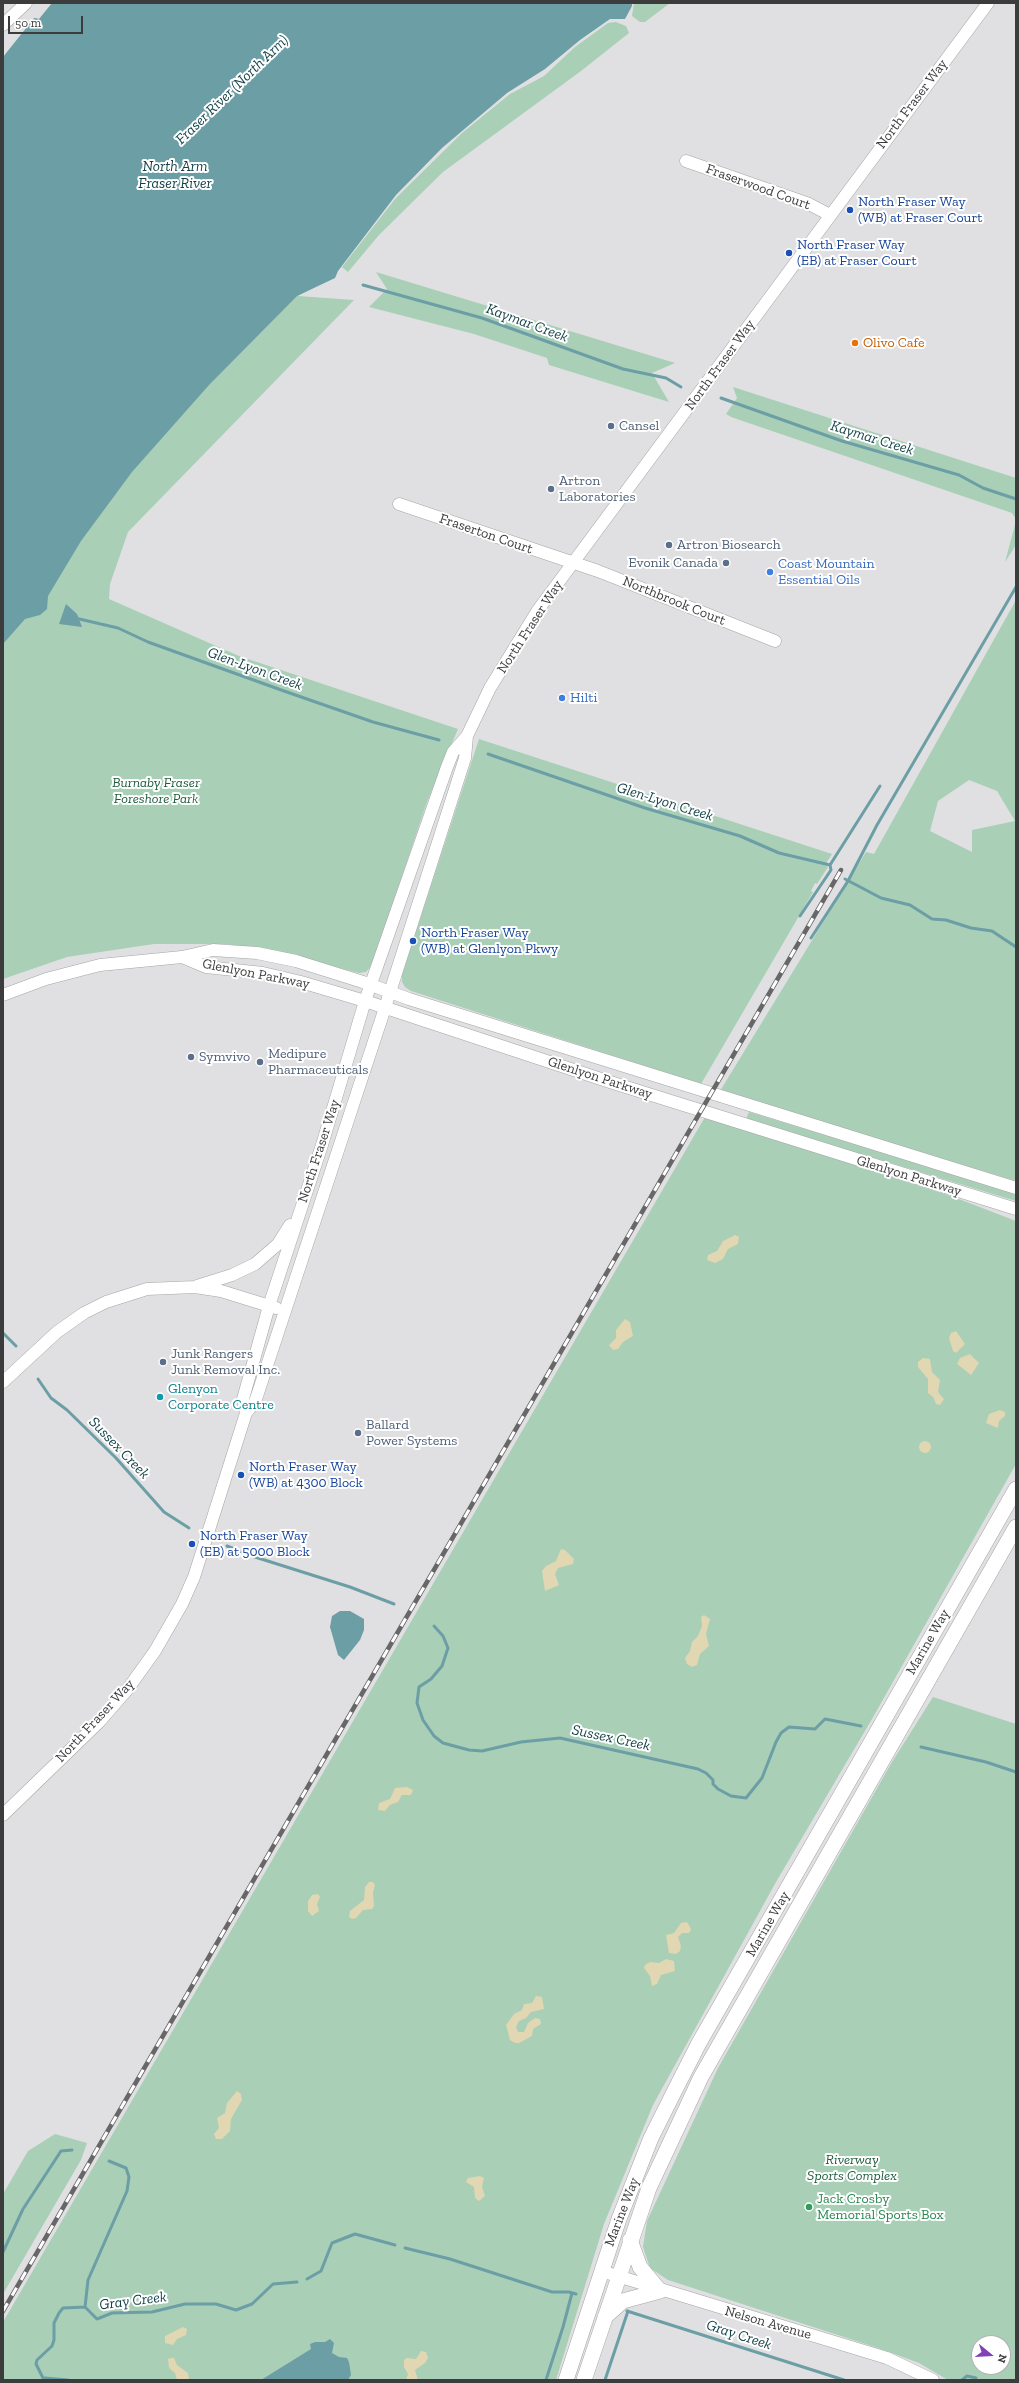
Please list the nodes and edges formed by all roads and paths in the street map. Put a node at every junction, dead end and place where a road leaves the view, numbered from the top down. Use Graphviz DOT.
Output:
graph roads {
  1 [pos="26,3"];
  2 [pos="988,3"];
  3 [pos="3,25"];
  4 [pos="686,161"];
  5 [pos="830,215"];
  6 [pos="398,504"];
  7 [pos="573,563"];
  8 [pos="775,641"];
  9 [pos="467,736"];
  10 [pos="182,957"];
  11 [pos="371,984"];
  12 [pos="390,992"];
  13 [pos="3,995"];
  14 [pos="365,1001"];
  15 [pos="385,1007"];
  16 [pos="1016,1188"];
  17 [pos="1016,1209"];
  18 [pos="299,1212"];
  19 [pos="195,1287"];
  20 [pos="269,1306"];
  21 [pos="285,1311"];
  22 [pos="3,1382"];
  23 [pos="246,1413"];
  24 [pos="1016,1489"];
  25 [pos="1016,1527"];
  26 [pos="3,1815"];
  27 [pos="630,2240"];
  28 [pos="601,2272"];
  29 [pos="618,2277"];
  30 [pos="660,2291"];
  31 [pos="604,2318"];
  32 [pos="566,2380"];
  33 [pos="584,2380"];
  34 [pos="933,2380"];
  1 -- 3 [label="street"];
  2 -- 5 [label="street, North Fraser Way"];
  4 -- 5 [label="street, Fraserwood Court"];
  5 -- 7 [label="street, North Fraser Way"];
  6 -- 7 [label="street, Fraserton Court"];
  7 -- 8 [label="street, Northbrook Court"];
  7 -- 9 [label="street, North Fraser Way"];
  9 -- 11 [label="street, North Fraser Way"];
  9 -- 12 [label="street, North Fraser Way"];
  10 -- 11 [label="street, Glenlyon Parkway"];
  10 -- 13 [label="street, Glenlyon Parkway"];
  10 -- 14 [label="street, Glenlyon Parkway"];
  11 -- 12 [label="street, Glenlyon Parkway"];
  11 -- 14 [label="street, North Fraser Way"];
  12 -- 15 [label="street, North Fraser Way"];
  12 -- 16 [label="street, Glenlyon Parkway"];
  14 -- 15 [label="street, Glenlyon Parkway"];
  14 -- 18 [label="street, North Fraser Way"];
  15 -- 17 [label="street, Glenlyon Parkway"];
  15 -- 21 [label="street, North Fraser Way"];
  18 -- 19 [label="street"];
  18 -- 20 [label="street, North Fraser Way"];
  19 -- 20 [label="street"];
  19 -- 22 [label="street"];
  20 -- 21 [label="street"];
  20 -- 23 [label="street, North Fraser Way"];
  21 -- 23 [label="street, North Fraser Way"];
  23 -- 26 [label="street, North Fraser Way"];
  24 -- 28 [label="main road, Marine Way"];
  25 -- 27 [label="main road, Marine Way"];
  27 -- 29 [label="main road, Marine Way"];
  27 -- 30 [label="main road"];
  28 -- 29 [label="street, Nelson Avenue"];
  28 -- 32 [label="main road, Marine Way"];
  29 -- 30 [label="street, Nelson Avenue"];
  29 -- 31 [label="main road, Marine Way"];
  30 -- 31 [label="main road"];
  30 -- 34 [label="street, Nelson Avenue"];
  31 -- 33 [label="main road, Marine Way"];
}
